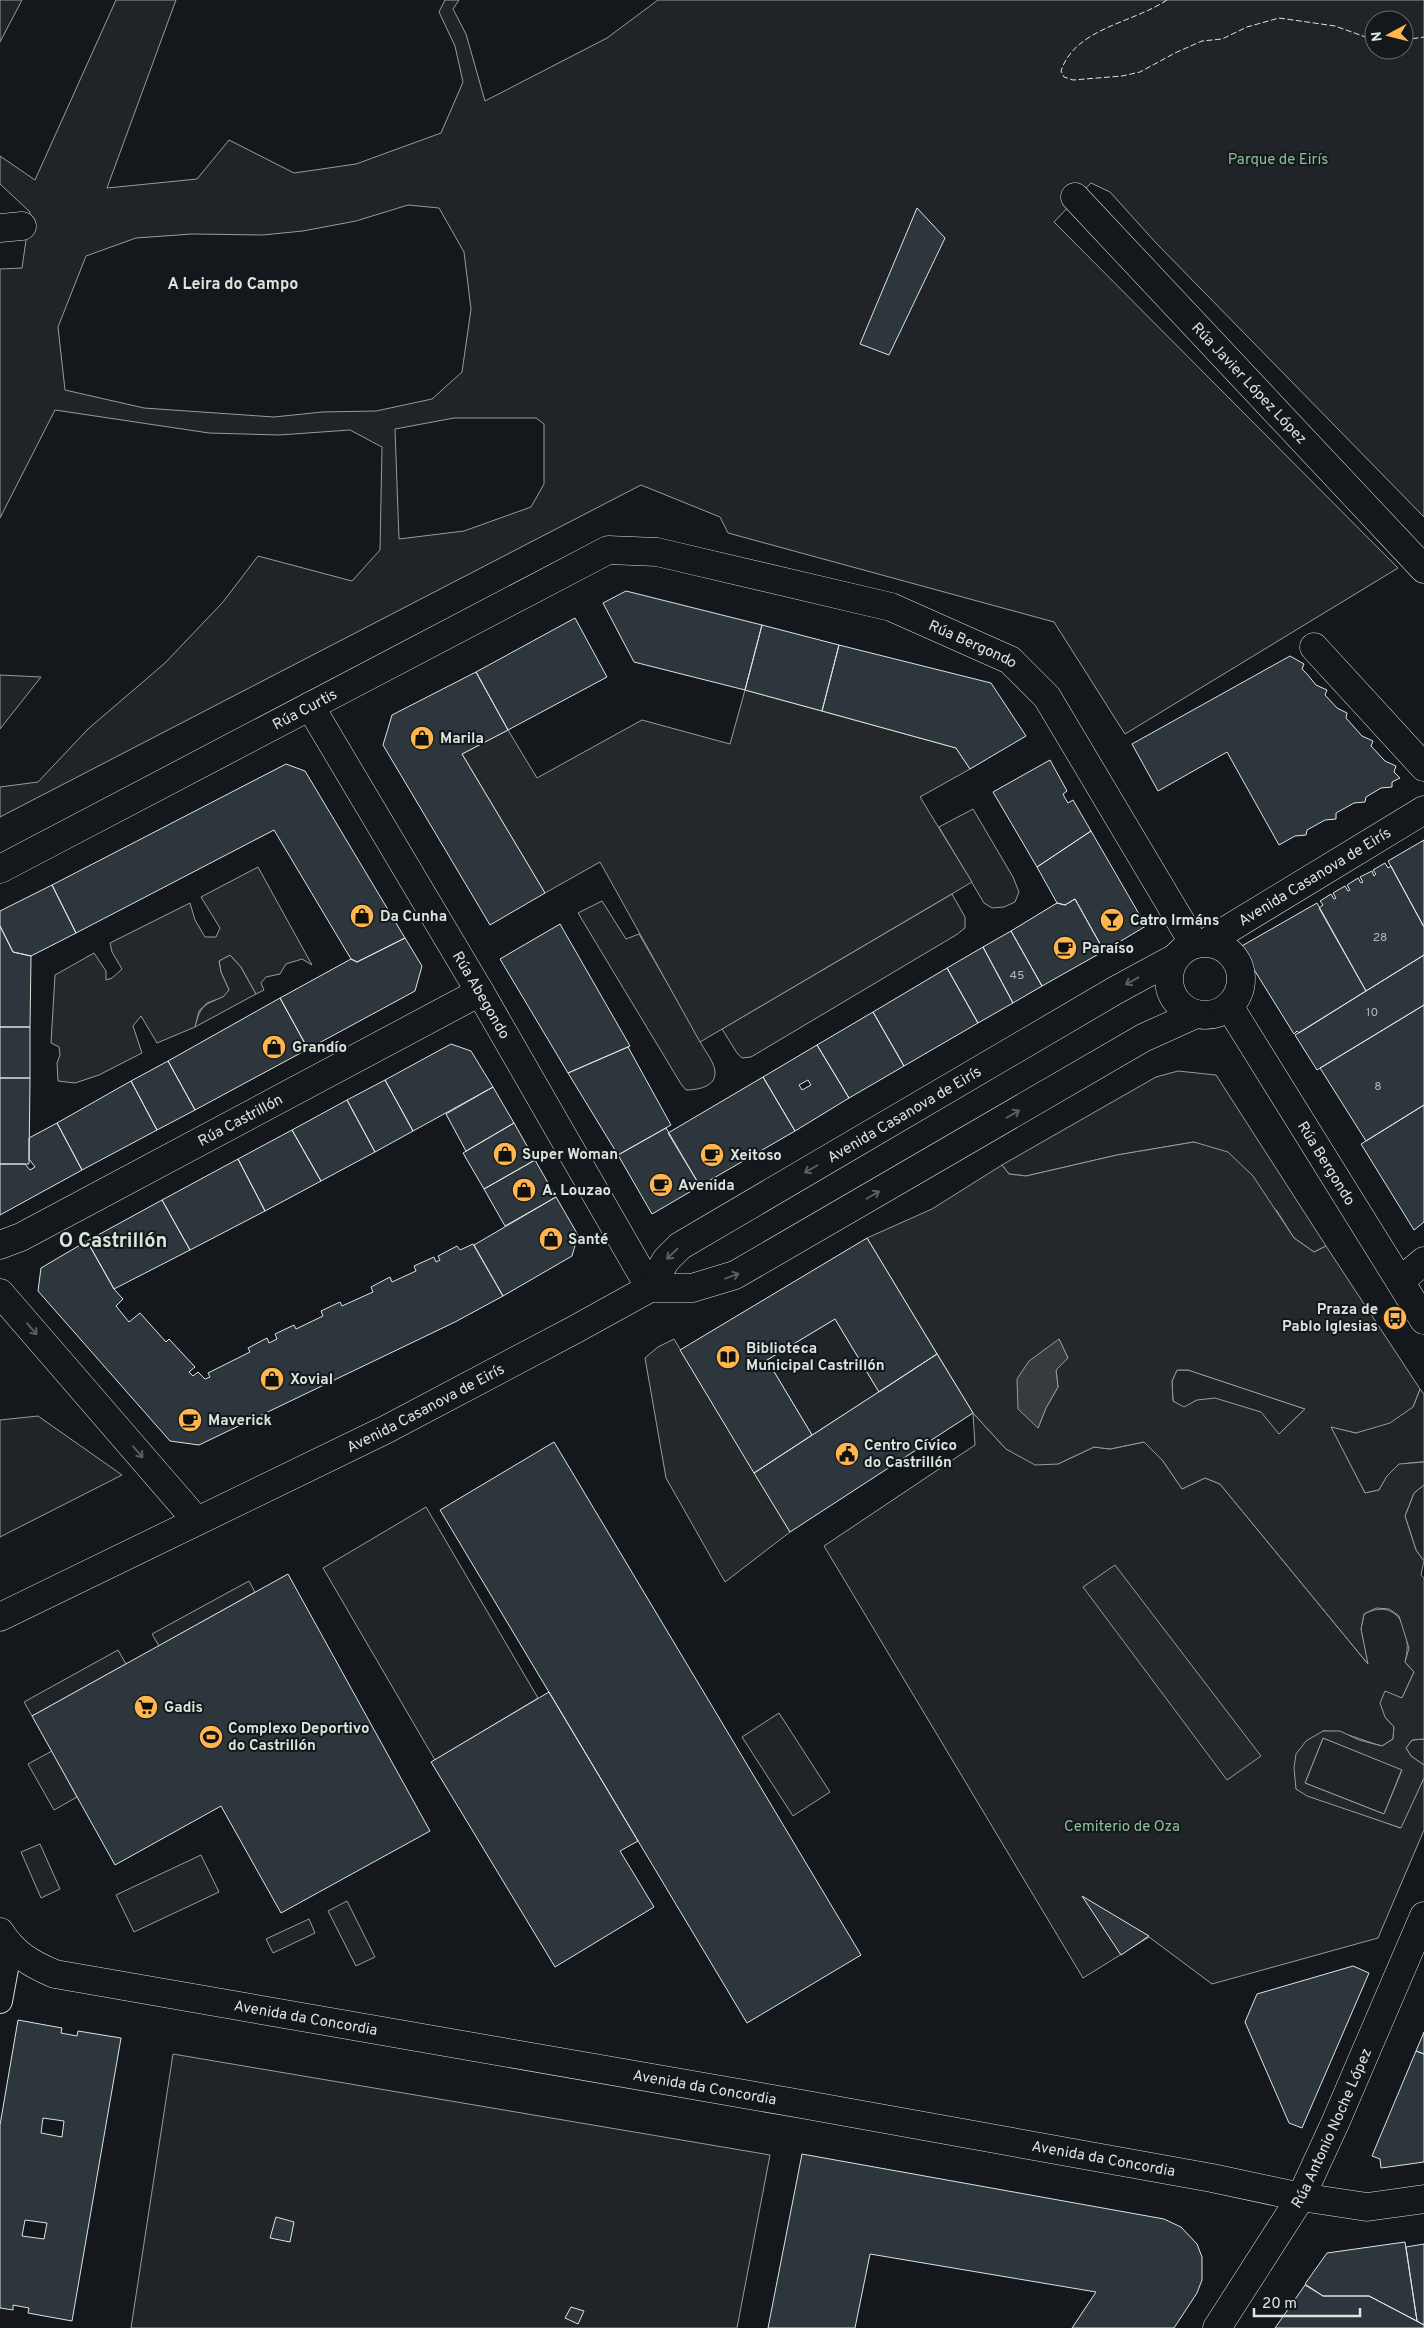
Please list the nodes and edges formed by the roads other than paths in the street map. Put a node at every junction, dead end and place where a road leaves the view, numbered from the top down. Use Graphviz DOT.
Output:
graph roads {
  1 [pos="1075,198"];
  2 [pos="608,550"];
  3 [pos="1424,569"];
  4 [pos="1314,647"];
  5 [pos="310,706"];
  6 [pos="1424,766"];
  7 [pos="1424,810"];
  8 [pos="0,869"];
  9 [pos="1192,948"];
  10 [pos="480,992"];
  11 [pos="1229,1006"];
  12 [pos="1196,1014"];
  13 [pos="0,1246"];
  14 [pos="1424,1261"];
  15 [pos="1400,1281"];
  16 [pos="650,1288"];
  17 [pos="0,1292"];
  18 [pos="1424,1320"];
  19 [pos="197,1521"];
  20 [pos="0,1617"];
  21 [pos="1424,1916"];
  22 [pos="5,1939"];
  23 [pos="0,2001"];
  24 [pos="1301,2197"];
  25 [pos="1424,2199"];
  26 [pos="1217,2328"];
  1 -- 3 [label="street, Rúa Javier López López"];
  2 -- 5 [label="street, Rúa Curtis"];
  2 -- 9 [label="street, Rúa Bergondo"];
  4 -- 6 [label="street"];
  5 -- 8 [label="street, Rúa Curtis"];
  5 -- 10 [label="street, Rúa Abegondo"];
  7 -- 9 [label="street, Avenida Casanova de Eirís"];
  9 -- 11 [label="street"];
  9 -- 12 [label="street"];
  9 -- 16 [label="street, Avenida Casanova de Eirís, one-way"];
  10 -- 13 [label="street, Rúa Castrillón"];
  10 -- 16 [label="street, Rúa Abegondo"];
  11 -- 12 [label="street"];
  11 -- 15 [label="street, Rúa Bergondo"];
  16 -- 12 [label="street, Avenida Casanova de Eirís, one-way"];
  14 -- 15 [label="street"];
  15 -- 18 [label="street, Rúa Bergondo"];
  16 -- 19 [label="street, Avenida Casanova de Eirís"];
  17 -- 19 [label="street, one-way"];
  19 -- 20 [label="street, Avenida Casanova de Eirís"];
  21 -- 24 [label="street, Rúa Antonio Noche López"];
  22 -- 23 [label="street"];
  22 -- 24 [label="street, Avenida da Concordia"];
  24 -- 25 [label="street, Avenida da Concordia"];
  24 -- 26 [label="street, Rúa Antonio Noche López"];
}
